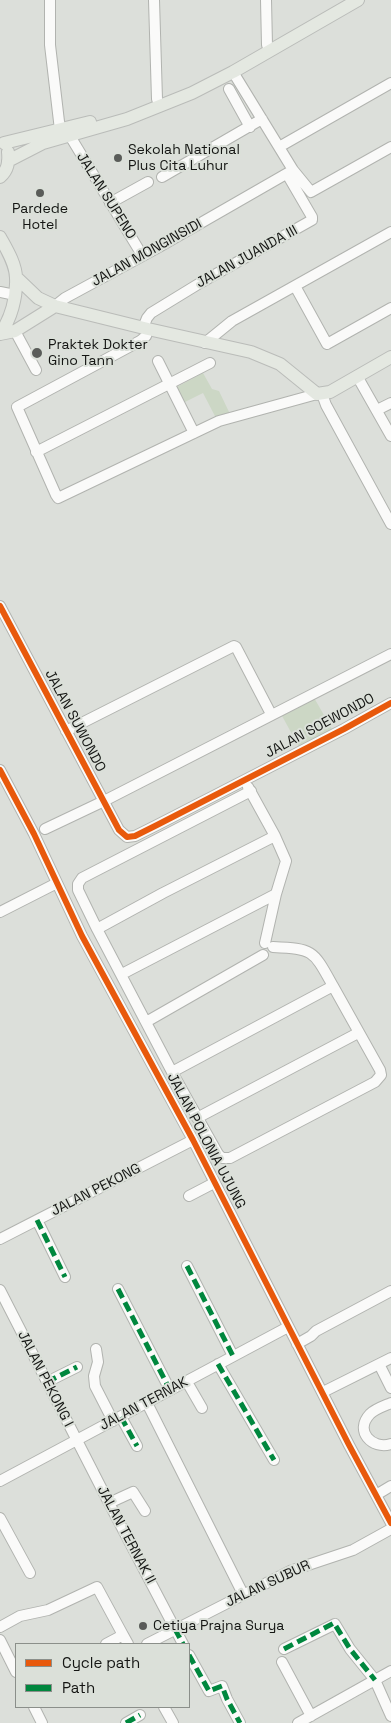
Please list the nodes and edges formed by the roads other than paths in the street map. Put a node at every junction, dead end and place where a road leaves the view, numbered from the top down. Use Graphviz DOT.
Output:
graph roads {
  1 [pos="50,0"];
  2 [pos="154,0"];
  3 [pos="266,0"];
  4 [pos="344,0"];
  5 [pos="358,0"];
  6 [pos="267,44"];
  7 [pos="233,72"];
  8 [pos="391,82"];
  9 [pos="229,89"];
  10 [pos="157,100"];
  11 [pos="262,119"];
  12 [pos="250,126"];
  13 [pos="65,133"];
  14 [pos="2,142"];
  15 [pos="391,147"];
  16 [pos="279,148"];
  17 [pos="8,160"];
  18 [pos="290,172"];
  19 [pos="0,177"];
  20 [pos="162,177"];
  21 [pos="148,182"];
  22 [pos="110,203"];
  23 [pos="391,232"];
  24 [pos="0,237"];
  25 [pos="142,255"];
  26 [pos="16,277"];
  27 [pos="295,286"];
  28 [pos="0,292"];
  29 [pos="15,296"];
  30 [pos="55,306"];
  31 [pos="391,308"];
  32 [pos="145,328"];
  33 [pos="15,331"];
  34 [pos="0,334"];
  35 [pos="205,342"];
  36 [pos="391,358"];
  37 [pos="158,361"];
  38 [pos="210,363"];
  39 [pos="36,370"];
  40 [pos="357,376"];
  41 [pos="168,383"];
  42 [pos="319,394"];
  43 [pos="391,403"];
  44 [pos="377,410"];
  45 [pos="194,433"];
  46 [pos="391,436"];
  47 [pos="36,452"];
  48 [pos="391,524"];
  49 [pos="0,606"];
  50 [pos="391,654"];
  51 [pos="391,703"];
  52 [pos="271,714"];
  53 [pos="66,732"];
  54 [pos="0,771"];
  55 [pos="244,780"];
  56 [pos="251,791"];
  57 [pos="104,801"];
  58 [pos="45,829"];
  59 [pos="135,836"];
  60 [pos="275,836"];
  61 [pos="56,883"];
  62 [pos="276,894"];
  63 [pos="0,912"];
  64 [pos="97,929"];
  65 [pos="269,945"];
  66 [pos="122,974"];
  67 [pos="333,986"];
  68 [pos="146,1022"];
  69 [pos="358,1033"];
  70 [pos="172,1072"];
  71 [pos="197,1118"];
  72 [pos="193,1140"];
  73 [pos="214,1183"];
  74 [pos="189,1196"];
  75 [pos="37,1220"];
  76 [pos="0,1239"];
  77 [pos="187,1266"];
  78 [pos="65,1277"];
  79 [pos="118,1289"];
  80 [pos="0,1290"];
  81 [pos="390,1295"];
  82 [pos="288,1327"];
  83 [pos="297,1344"];
  84 [pos="96,1349"];
  85 [pos="233,1356"];
  86 [pos="391,1358"];
  87 [pos="218,1364"];
  88 [pos="379,1364"];
  89 [pos="77,1367"];
  90 [pos="47,1382"];
  91 [pos="186,1382"];
  92 [pos="391,1388"];
  93 [pos="170,1390"];
  94 [pos="323,1392"];
  95 [pos="147,1403"];
  96 [pos="391,1403"];
  97 [pos="202,1408"];
  98 [pos="117,1419"];
  99 [pos="365,1436"];
  100 [pos="77,1440"];
  101 [pos="391,1444"];
  102 [pos="349,1445"];
  103 [pos="138,1446"];
  104 [pos="274,1460"];
  105 [pos="0,1481"];
  106 [pos="391,1486"];
  107 [pos="376,1495"];
  108 [pos="108,1503"];
  109 [pos="145,1511"];
  110 [pos="0,1518"];
  111 [pos="391,1523"];
  112 [pos="391,1529"];
  113 [pos="30,1573"];
  114 [pos="243,1594"];
  115 [pos="0,1627"];
  116 [pos="175,1629"];
  117 [pos="0,1640"];
  118 [pos="126,1640"];
  119 [pos="111,1643"];
  120 [pos="149,1643"];
  121 [pos="182,1643"];
  122 [pos="284,1649"];
  123 [pos="190,1657"];
  124 [pos="282,1662"];
  125 [pos="15,1670"];
  126 [pos="391,1671"];
  127 [pos="375,1680"];
  128 [pos="34,1708"];
  129 [pos="165,1708"];
  130 [pos="140,1715"];
  131 [pos="311,1716"];
  132 [pos="391,1716"];
  133 [pos="42,1723"];
  134 [pos="126,1723"];
  135 [pos="173,1723"];
  136 [pos="240,1723"];
  137 [pos="298,1723"];
  1 -- 13 [label="street, JALAN SUPENO"];
  2 -- 10 [label="street"];
  3 -- 6 [label="street"];
  4 -- 6 [label="main road"];
  5 -- 7 [label="main road"];
  6 -- 10 [label="main road"];
  7 -- 11 [label="street"];
  7 -- 13 [label="main road"];
  8 -- 16 [label="street"];
  9 -- 12 [label="street"];
  10 -- 13 [label="main road"];
  11 -- 12 [label="street"];
  11 -- 16 [label="street"];
  12 -- 20 [label="street"];
  13 -- 14 [label="main road"];
  13 -- 17 [label="main road"];
  13 -- 22 [label="street, JALAN SUPENO"];
  14 -- 17 [label="main road"];
  15 -- 18 [label="street"];
  16 -- 18 [label="street"];
  17 -- 19 [label="main road"];
  18 -- 25 [label="street, JALAN MONGINSIDI"];
  18 -- 32 [label="street, JALAN JUANDA III"];
  21 -- 22 [label="street"];
  22 -- 25 [label="street, JALAN SUPENO"];
  23 -- 27 [label="street"];
  24 -- 26 [label="main road, JALAN MONGINSIDI"];
  25 -- 30 [label="street, JALAN MONGINSIDI"];
  26 -- 29 [label="main road, JALAN MONGINSIDI"];
  26 -- 30 [label="main road"];
  27 -- 31 [label="street"];
  27 -- 35 [label="street"];
  28 -- 29 [label="street"];
  29 -- 34 [label="main road, JALAN MONGINSIDI"];
  30 -- 32 [label="main road"];
  30 -- 33 [label="main road, JALAN MONGINSIDI"];
  32 -- 35 [label="main road"];
  32 -- 47 [label="street"];
  33 -- 34 [label="main road, JALAN MONGINSIDI"];
  33 -- 39 [label="street"];
  35 -- 42 [label="main road"];
  36 -- 40 [label="main road"];
  37 -- 41 [label="street"];
  38 -- 41 [label="street"];
  40 -- 42 [label="main road"];
  40 -- 44 [label="street"];
  41 -- 45 [label="street"];
  41 -- 47 [label="street"];
  42 -- 45 [label="street"];
  42 -- 48 [label="street"];
  43 -- 44 [label="street"];
  44 -- 46 [label="street"];
  45 -- 47 [label="street"];
  49 -- 53 [label="street, JALAN SUWONDO"];
  50 -- 52 [label="street"];
  51 -- 55 [label="street, JALAN SOEWONDO"];
  52 -- 53 [label="street"];
  52 -- 57 [label="street"];
  53 -- 57 [label="street, JALAN SUWONDO"];
  54 -- 61 [label="street, JALAN POLONIA UJUNG"];
  55 -- 56 [label="street"];
  55 -- 59 [label="street, JALAN SOEWONDO"];
  56 -- 60 [label="street"];
  56 -- 64 [label="street"];
  57 -- 58 [label="street"];
  57 -- 59 [label="street, JALAN SUWONDO"];
  60 -- 62 [label="street"];
  60 -- 64 [label="street"];
  61 -- 63 [label="street"];
  61 -- 72 [label="street, JALAN POLONIA UJUNG"];
  62 -- 65 [label="street"];
  62 -- 66 [label="street"];
  64 -- 66 [label="street"];
  65 -- 67 [label="street"];
  65 -- 68 [label="street"];
  66 -- 68 [label="street"];
  67 -- 69 [label="street"];
  67 -- 70 [label="street"];
  68 -- 70 [label="street"];
  69 -- 71 [label="street"];
  69 -- 71 [label="street"];
  70 -- 71 [label="street"];
  72 -- 73 [label="street, JALAN POLONIA UJUNG"];
  72 -- 75 [label="street, JALAN PEKONG"];
  73 -- 74 [label="street"];
  73 -- 82 [label="street, JALAN POLONIA UJUNG"];
  75 -- 76 [label="street, JALAN PEKONG"];
  75 -- 78 [label="street"];
  77 -- 85 [label="street"];
  79 -- 93 [label="street"];
  80 -- 90 [label="street, JALAN PEKONG I"];
  81 -- 83 [label="street"];
  82 -- 83 [label="street, JALAN POLONIA UJUNG"];
  82 -- 85 [label="street, JALAN TERNAK"];
  83 -- 94 [label="street, JALAN POLONIA UJUNG"];
  84 -- 98 [label="street"];
  85 -- 87 [label="street, JALAN TERNAK"];
  86 -- 88 [label="street"];
  87 -- 91 [label="street, JALAN TERNAK"];
  87 -- 104 [label="street"];
  88 -- 92 [label="street"];
  88 -- 94 [label="street"];
  89 -- 90 [label="street"];
  90 -- 100 [label="street, JALAN PEKONG I"];
  91 -- 93 [label="street, JALAN TERNAK"];
  91 -- 97 [label="street"];
  93 -- 95 [label="street, JALAN TERNAK"];
  94 -- 102 [label="street, JALAN POLONIA UJUNG"];
  95 -- 98 [label="street, JALAN TERNAK"];
  95 -- 114 [label="street"];
  96 -- 99 [label="street"];
  98 -- 100 [label="street, JALAN TERNAK"];
  98 -- 103 [label="street"];
  99 -- 101 [label="street"];
  99 -- 102 [label="street"];
  100 -- 105 [label="street, JALAN TERNAK"];
  100 -- 108 [label="street, JALAN TERNAK II"];
  102 -- 107 [label="street, JALAN POLONIA UJUNG"];
  106 -- 107 [label="street"];
  107 -- 111 [label="street, JALAN POLONIA UJUNG"];
  108 -- 109 [label="street"];
  108 -- 116 [label="street, JALAN TERNAK II"];
  110 -- 113 [label="street"];
  112 -- 114 [label="street, JALAN SUBUR"];
  114 -- 116 [label="street, JALAN SUBUR"];
  115 -- 118 [label="street"];
  116 -- 120 [label="street, JALAN SUBUR"];
  116 -- 121 [label="street, JALAN TERNAK II"];
  117 -- 125 [label="street"];
  118 -- 119 [label="street"];
  122 -- 127 [label="street"];
  123 -- 136 [label="street"];
  124 -- 131 [label="street"];
  126 -- 127 [label="street"];
  127 -- 131 [label="street"];
  127 -- 132 [label="street"];
  128 -- 133 [label="street"];
  129 -- 135 [label="street"];
  130 -- 134 [label="street"];
  131 -- 137 [label="street"];
}
